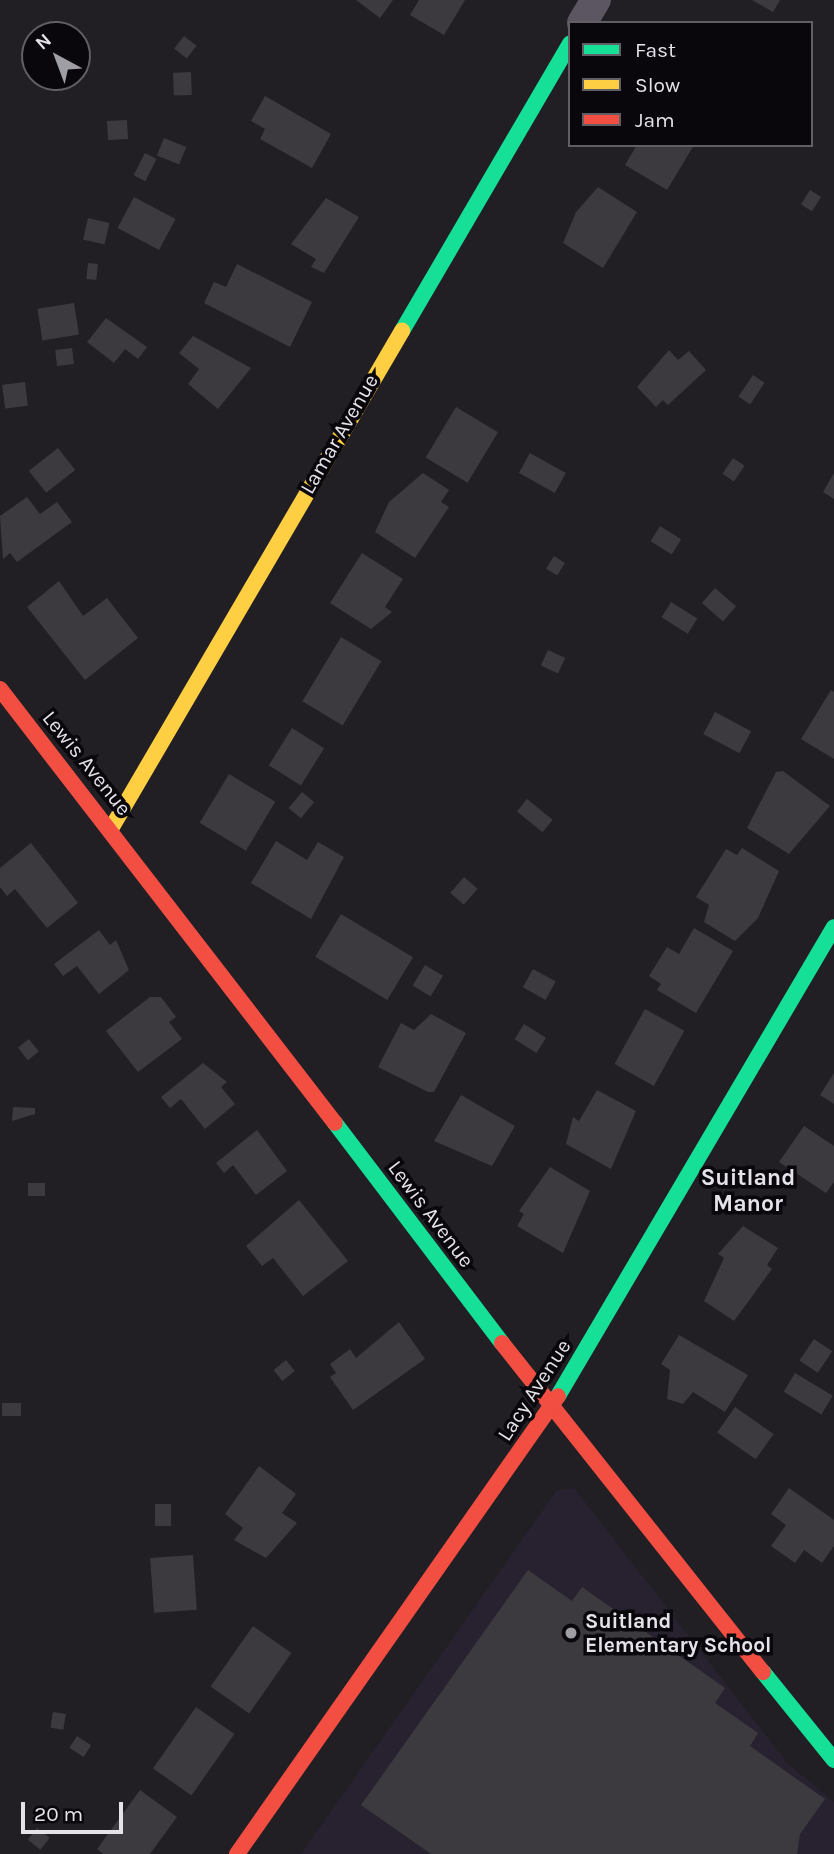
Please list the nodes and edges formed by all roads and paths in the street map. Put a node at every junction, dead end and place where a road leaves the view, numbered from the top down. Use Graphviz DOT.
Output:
graph roads {
  1 [pos="596,0"];
  2 [pos="583,21"];
  3 [pos="568,46"];
  4 [pos="0,689"];
  5 [pos="113,827"];
  6 [pos="834,928"];
  7 [pos="551,1408"];
  8 [pos="834,1760"];
  9 [pos="237,1854"];
  1 -- 2 [label="street"];
  3 -- 5 [label="street, Lamar Avenue"];
  4 -- 5 [label="street, Lewis Avenue"];
  5 -- 7 [label="street, Lewis Avenue"];
  6 -- 7 [label="street, Lacy Avenue"];
  7 -- 8 [label="street, Lewis Avenue"];
  7 -- 9 [label="street, Lacy Avenue"];
}
